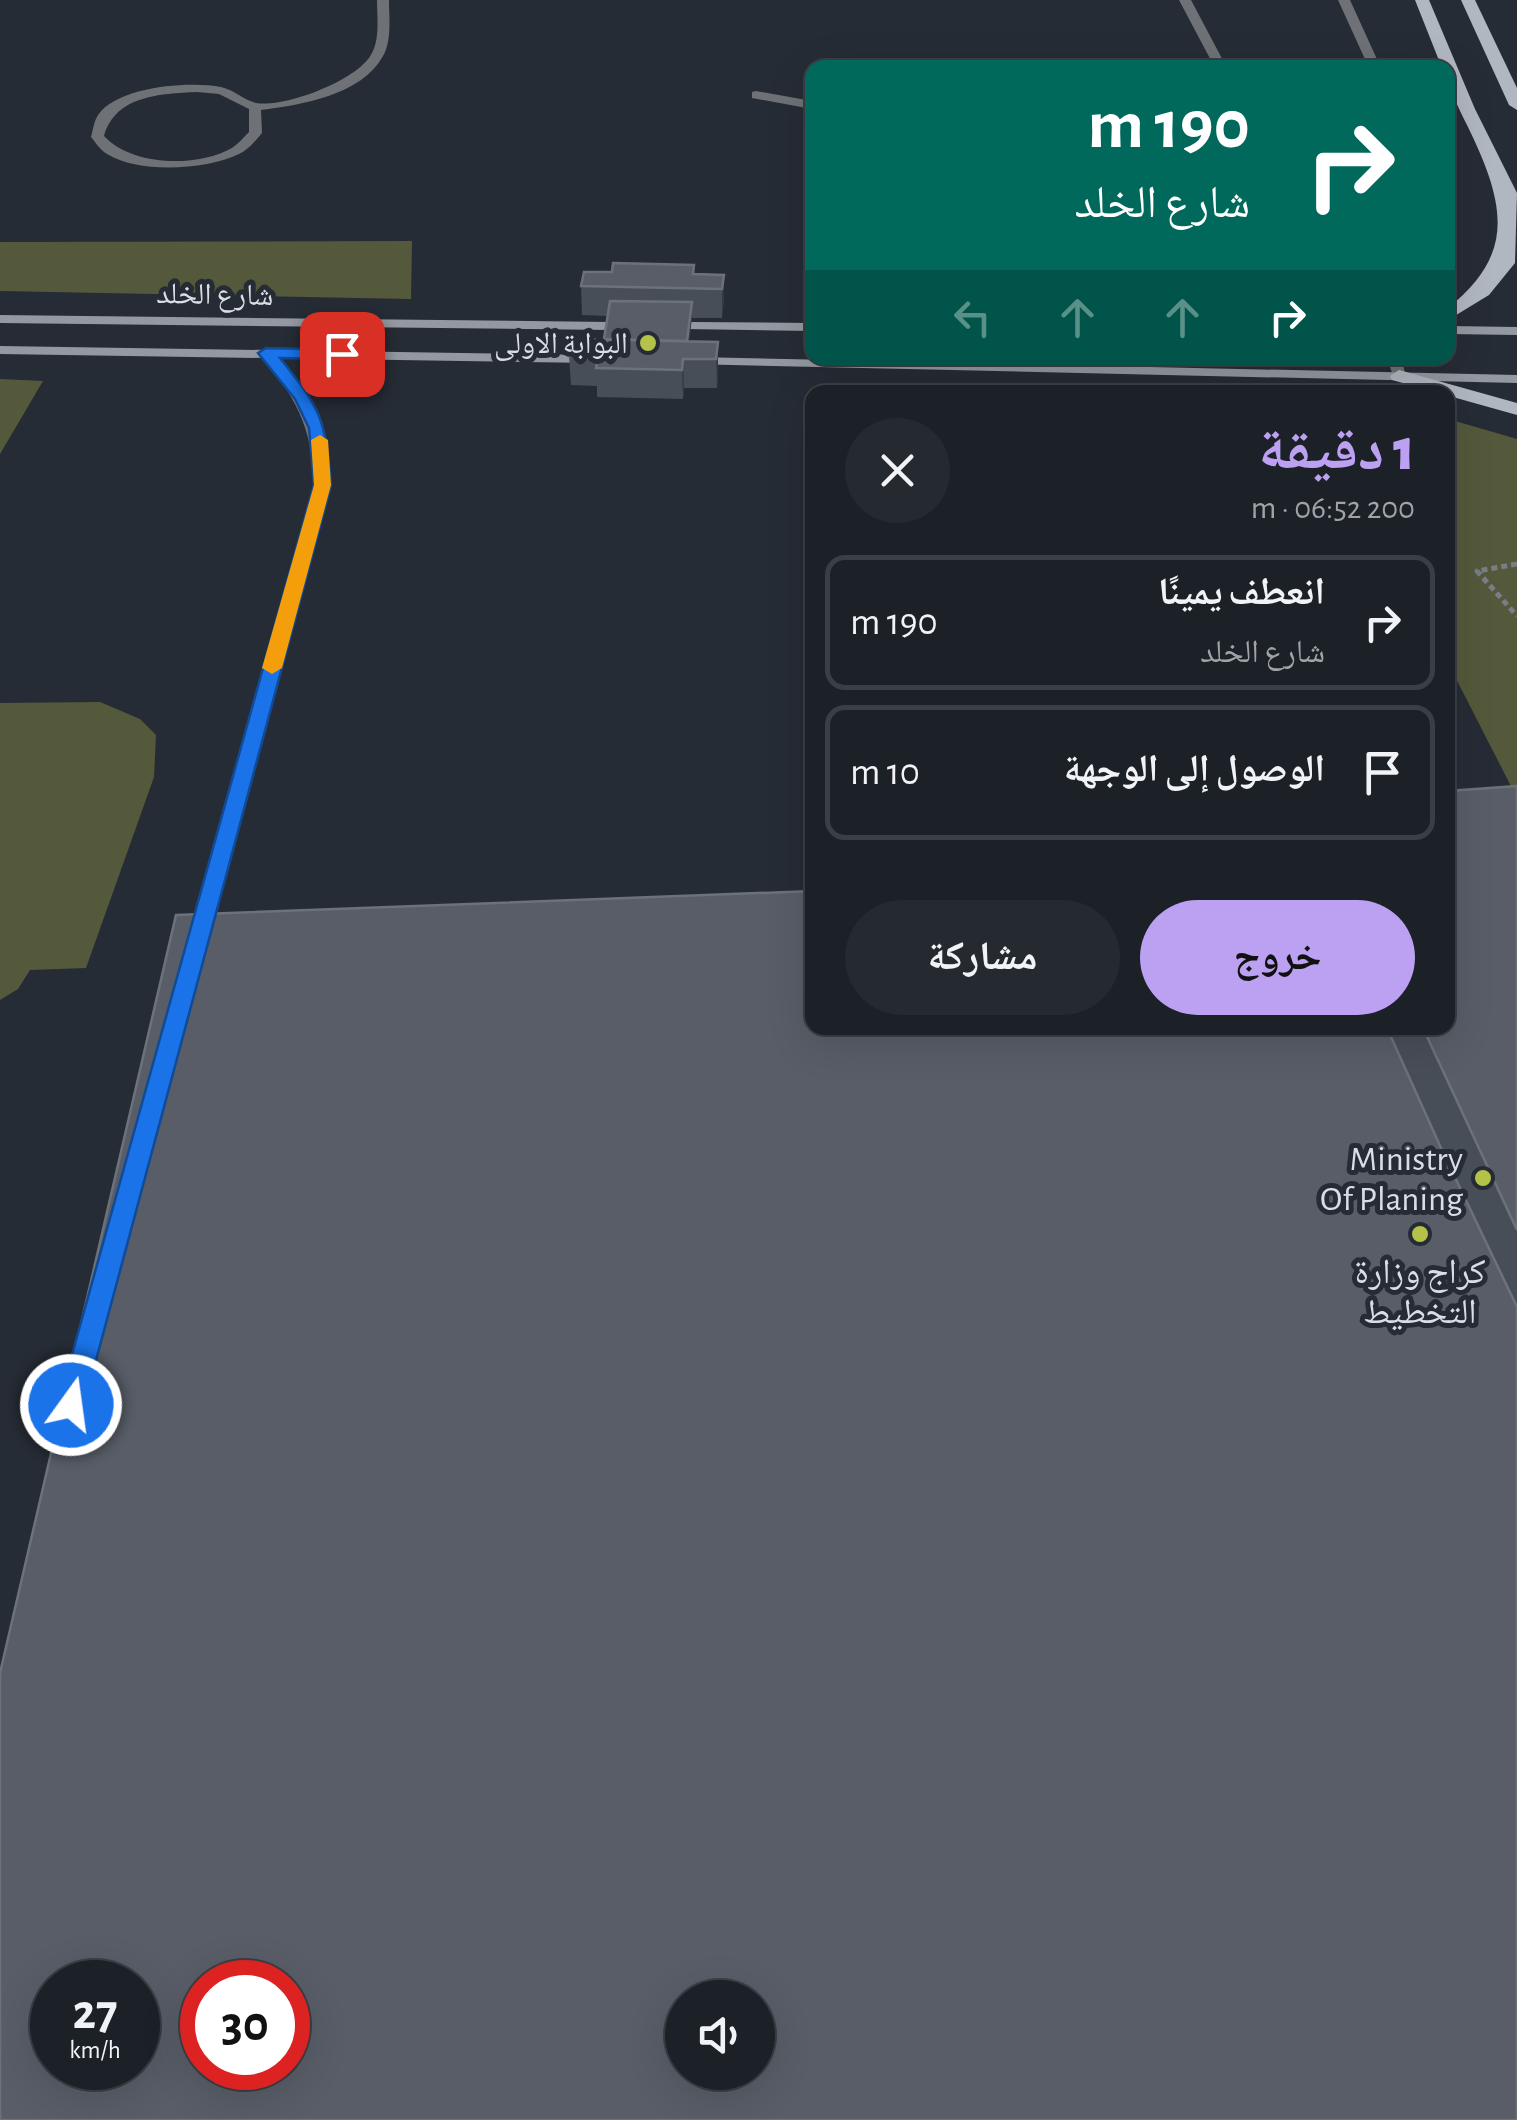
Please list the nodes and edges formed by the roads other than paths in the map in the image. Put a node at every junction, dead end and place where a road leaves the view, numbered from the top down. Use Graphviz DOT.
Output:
graph roads {
  1 [pos="383,0"];
  2 [pos="1186,0"];
  3 [pos="1344,0"];
  4 [pos="1422,0"];
  5 [pos="1468,0"];
  6 [pos="1217,60"];
  7 [pos="1371,60"];
  8 [pos="1446,60"];
  9 [pos="1455,82"];
  10 [pos="756,96"];
  11 [pos="805,103"];
  12 [pos="1517,106"];
  13 [pos="255,107"];
  14 [pos="1517,235"];
  15 [pos="1455,310"];
  16 [pos="0,319"];
  17 [pos="609,326"];
  18 [pos="691,326"];
  19 [pos="805,327"];
  20 [pos="1455,330"];
  21 [pos="1517,332"];
  22 [pos="0,350"];
  23 [pos="266,353"];
  24 [pos="604,359"];
  25 [pos="687,361"];
  26 [pos="805,362"];
  27 [pos="1160,365"];
  28 [pos="1396,367"];
  29 [pos="1517,379"];
  30 [pos="1448,385"];
  31 [pos="1455,387"];
  32 [pos="1517,409"];
  33 [pos="195,951"];
  1 -- 13 [label="street"];
  2 -- 6 [label="street"];
  3 -- 7 [label="street"];
  4 -- 8 [label="main road"];
  5 -- 12 [label="main road"];
  9 -- 14 [label="main road"];
  10 -- 11 [label="street"];
  13 -- 13 [label="street"];
  14 -- 15 [label="main road"];
  16 -- 17 [label="main road, شارع الخلد"];
  18 -- 19 [label="main road"];
  20 -- 21 [label="main road"];
  22 -- 23 [label="main road, شارع الخلد"];
  23 -- 24 [label="main road, شارع الخلد"];
  23 -- 33 [label="street"];
  25 -- 26 [label="main road"];
  27 -- 28 [label="main road"];
  28 -- 29 [label="main road"];
  28 -- 30 [label="main road"];
  31 -- 32 [label="main road"];
}
